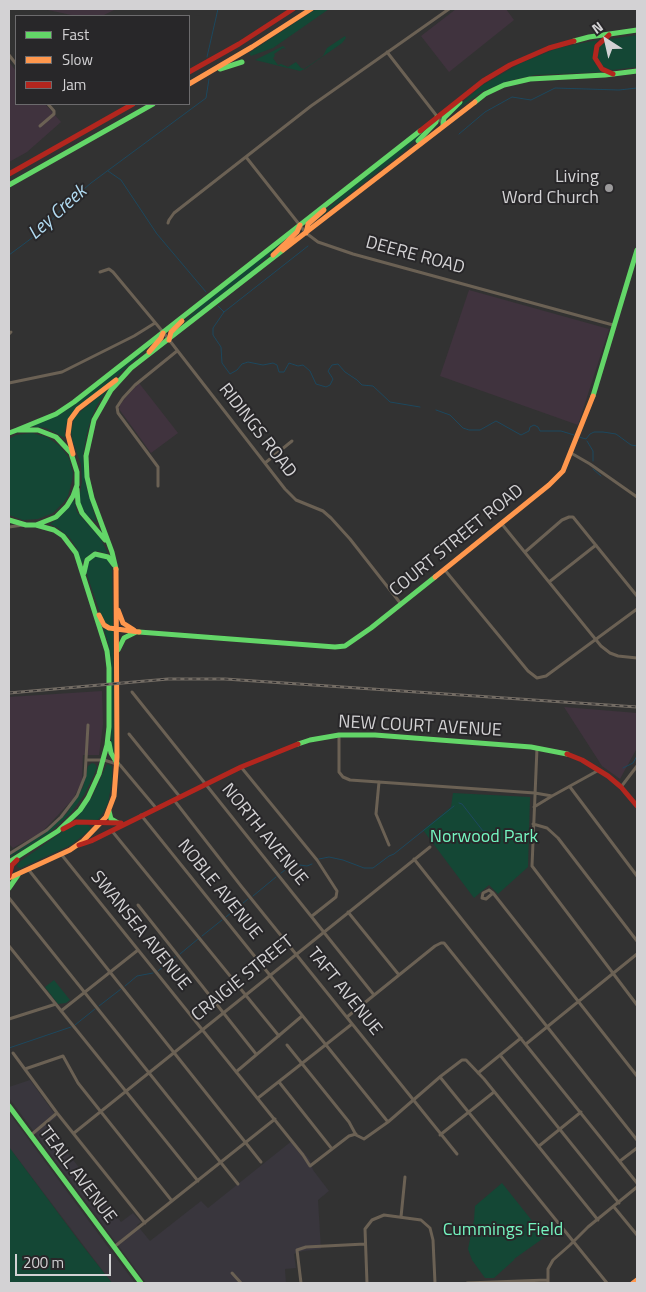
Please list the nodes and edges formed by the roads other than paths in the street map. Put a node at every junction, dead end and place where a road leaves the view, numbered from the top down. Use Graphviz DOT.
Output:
graph roads {
  1 [pos="293,9"];
  2 [pos="311,9"];
  3 [pos="449,9"];
  4 [pos="637,30"];
  5 [pos="609,34"];
  6 [pos="387,52"];
  7 [pos="242,62"];
  8 [pos="190,71"];
  9 [pos="637,71"];
  10 [pos="206,74"];
  11 [pos="614,75"];
  12 [pos="190,83"];
  13 [pos="477,86"];
  14 [pos="49,105"];
  15 [pos="131,105"];
  16 [pos="151,105"];
  17 [pos="437,117"];
  18 [pos="443,125"];
  19 [pos="40,126"];
  20 [pos="404,155"];
  21 [pos="246,157"];
  22 [pos="9,174"];
  23 [pos="9,186"];
  24 [pos="342,192"];
  25 [pos="168,223"];
  26 [pos="300,225"];
  27 [pos="306,232"];
  28 [pos="637,250"];
  29 [pos="262,267"];
  30 [pos="100,272"];
  31 [pos="196,306"];
  32 [pos="155,323"];
  33 [pos="613,325"];
  34 [pos="162,332"];
  35 [pos="168,340"];
  36 [pos="178,351"];
  37 [pos="142,360"];
  38 [pos="132,368"];
  39 [pos="9,383"];
  40 [pos="17,430"];
  41 [pos="9,433"];
  42 [pos="292,441"];
  43 [pos="571,453"];
  44 [pos="74,459"];
  45 [pos="265,463"];
  46 [pos="77,485"];
  47 [pos="158,486"];
  48 [pos="637,497"];
  49 [pos="9,520"];
  50 [pos="501,523"];
  51 [pos="36,524"];
  52 [pos="26,525"];
  53 [pos="9,527"];
  54 [pos="596,545"];
  55 [pos="110,547"];
  56 [pos="525,552"];
  57 [pos="444,569"];
  58 [pos="117,572"];
  59 [pos="84,576"];
  60 [pos="549,582"];
  61 [pos="637,596"];
  62 [pos="401,604"];
  63 [pos="94,605"];
  64 [pos="117,606"];
  65 [pos="637,609"];
  66 [pos="117,630"];
  67 [pos="139,632"];
  68 [pos="596,640"];
  69 [pos="117,656"];
  70 [pos="637,658"];
  71 [pos="132,692"];
  72 [pos="88,725"];
  73 [pos="129,734"];
  74 [pos="339,735"];
  75 [pos="108,738"];
  76 [pos="538,748"];
  77 [pos="86,760"];
  78 [pos="104,760"];
  79 [pos="117,763"];
  80 [pos="637,766"];
  81 [pos="241,767"];
  82 [pos="600,770"];
  83 [pos="379,782"];
  84 [pos="206,784"];
  85 [pos="570,787"];
  86 [pos="621,787"];
  87 [pos="535,793"];
  88 [pos="552,796"];
  89 [pos="180,797"];
  90 [pos="174,800"];
  91 [pos="637,806"];
  92 [pos="534,807"];
  93 [pos="156,808"];
  94 [pos="109,810"];
  95 [pos="141,815"];
  96 [pos="134,819"];
  97 [pos="118,823"];
  98 [pos="101,824"];
  99 [pos="533,824"];
  100 [pos="112,831"];
  101 [pos="58,832"];
  102 [pos="389,845"];
  103 [pos="75,847"];
  104 [pos="430,847"];
  105 [pos="9,854"];
  106 [pos="61,854"];
  107 [pos="414,859"];
  108 [pos="10,864"];
  109 [pos="28,869"];
  110 [pos="20,873"];
  111 [pos="637,876"];
  112 [pos="9,877"];
  113 [pos="9,888"];
  114 [pos="493,893"];
  115 [pos="9,898"];
  116 [pos="138,905"];
  117 [pos="348,912"];
  118 [pos="312,916"];
  119 [pos="324,931"];
  120 [pos="637,941"];
  121 [pos="9,946"];
  122 [pos="138,950"];
  123 [pos="296,954"];
  124 [pos="637,954"];
  125 [pos="110,972"];
  126 [pos="613,974"];
  127 [pos="270,975"];
  128 [pos="399,975"];
  129 [pos="85,993"];
  130 [pos="245,995"];
  131 [pos="374,995"];
  132 [pos="578,1001"];
  133 [pos="56,1004"];
  134 [pos="637,1005"];
  135 [pos="61,1011"];
  136 [pos="223,1013"];
  137 [pos="302,1016"];
  138 [pos="347,1017"];
  139 [pos="9,1019"];
  140 [pos="352,1024"];
  141 [pos="547,1026"];
  142 [pos="202,1030"];
  143 [pos="279,1036"];
  144 [pos="521,1038"];
  145 [pos="526,1044"];
  146 [pos="287,1045"];
  147 [pos="325,1045"];
  148 [pos="174,1052"];
  149 [pos="13,1053"];
  150 [pos="256,1054"];
  151 [pos="500,1055"];
  152 [pos="302,1064"];
  153 [pos="25,1069"];
  154 [pos="149,1072"];
  155 [pos="236,1072"];
  156 [pos="478,1073"];
  157 [pos="637,1076"];
  158 [pos="440,1077"];
  159 [pos="278,1082"];
  160 [pos="126,1091"];
  161 [pos="494,1092"];
  162 [pos="258,1098"];
  163 [pos="413,1099"];
  164 [pos="9,1106"];
  165 [pos="101,1112"];
  166 [pos="469,1112"];
  167 [pos="581,1112"];
  168 [pos="57,1113"];
  169 [pos="275,1119"];
  170 [pos="388,1122"];
  171 [pos="560,1128"];
  172 [pos="74,1133"];
  173 [pos="440,1134"];
  174 [pos="30,1135"];
  175 [pos="356,1135"];
  176 [pos="637,1140"];
  177 [pos="245,1142"];
  178 [pos="539,1146"];
  179 [pos="637,1148"];
  180 [pos="332,1149"];
  181 [pos="457,1154"];
  182 [pos="620,1161"];
  183 [pos="221,1162"];
  184 [pos="261,1162"];
  185 [pos="404,1177"];
  186 [pos="198,1181"];
  187 [pos="637,1183"];
  188 [pos="238,1184"];
  189 [pos="636,1189"];
  190 [pos="172,1201"];
  191 [pos="619,1203"];
  192 [pos="614,1207"];
  193 [pos="401,1217"];
  194 [pos="598,1220"];
  195 [pos="145,1223"];
  196 [pos="637,1235"];
  197 [pos="574,1242"];
  198 [pos="365,1244"];
  199 [pos="114,1247"];
  200 [pos="232,1273"];
  201 [pos="637,1280"];
  202 [pos="548,1281"];
  203 [pos="141,1283"];
  204 [pos="240,1283"];
  205 [pos="301,1283"];
  206 [pos="367,1283"];
  207 [pos="435,1283"];
  208 [pos="467,1283"];
  209 [pos="607,1283"];
  210 [pos="633,1283"];
  1 -- 8 [label="main road"];
  2 -- 10 [label="main road"];
  3 -- 6 [label="street"];
  4 -- 5 [label="main road"];
  5 -- 11 [label="main road"];
  5 -- 13 [label="main road"];
  6 -- 17 [label="street"];
  6 -- 21 [label="street"];
  7 -- 10 [label="main road"];
  9 -- 11 [label="main road"];
  10 -- 12 [label="main road"];
  11 -- 18 [label="main road"];
  13 -- 17 [label="main road"];
  13 -- 18 [label="main road"];
  14 -- 19 [label="street"];
  15 -- 22 [label="main road"];
  16 -- 23 [label="main road"];
  17 -- 18 [label="street"];
  17 -- 20 [label="main road"];
  17 -- 24 [label="main road"];
  18 -- 20 [label="main road"];
  20 -- 27 [label="main road"];
  21 -- 25 [label="street"];
  21 -- 26 [label="street, DEERE ROAD"];
  24 -- 26 [label="main road"];
  24 -- 27 [label="main road"];
  26 -- 27 [label="street, DEERE ROAD"];
  26 -- 29 [label="main road"];
  26 -- 31 [label="main road"];
  27 -- 29 [label="main road"];
  27 -- 33 [label="street, DEERE ROAD"];
  28 -- 33 [label="main road, COURT STREET ROAD"];
  29 -- 35 [label="main road"];
  30 -- 32 [label="street, RIDINGS ROAD"];
  31 -- 34 [label="main road"];
  31 -- 35 [label="main road"];
  32 -- 34 [label="street, RIDINGS ROAD"];
  32 -- 39 [label="street"];
  33 -- 43 [label="main road, COURT STREET ROAD"];
  34 -- 35 [label="street, RIDINGS ROAD"];
  34 -- 37 [label="main road"];
  34 -- 40 [label="main road"];
  35 -- 36 [label="street, RIDINGS ROAD"];
  35 -- 37 [label="main road"];
  36 -- 45 [label="street, RIDINGS ROAD"];
  36 -- 47 [label="street"];
  37 -- 38 [label="main road"];
  38 -- 44 [label="main road"];
  38 -- 55 [label="main road"];
  40 -- 41 [label="main road"];
  40 -- 44 [label="main road"];
  42 -- 45 [label="street"];
  43 -- 48 [label="street"];
  43 -- 50 [label="main road, COURT STREET ROAD"];
  44 -- 46 [label="main road"];
  45 -- 62 [label="street, RIDINGS ROAD"];
  46 -- 51 [label="main road"];
  46 -- 55 [label="main road"];
  49 -- 52 [label="main road"];
  50 -- 56 [label="street"];
  50 -- 57 [label="main road, COURT STREET ROAD"];
  51 -- 52 [label="main road"];
  51 -- 59 [label="main road"];
  52 -- 53 [label="street"];
  54 -- 56 [label="street"];
  54 -- 60 [label="street"];
  54 -- 61 [label="street"];
  55 -- 58 [label="main road"];
  56 -- 60 [label="street"];
  57 -- 62 [label="main road, COURT STREET ROAD"];
  57 -- 68 [label="street"];
  58 -- 59 [label="main road"];
  58 -- 64 [label="main road"];
  59 -- 63 [label="main road"];
  60 -- 68 [label="street"];
  62 -- 67 [label="main road, COURT STREET ROAD"];
  63 -- 66 [label="main road"];
  63 -- 75 [label="main road"];
  64 -- 66 [label="main road"];
  64 -- 67 [label="main road"];
  65 -- 68 [label="street"];
  66 -- 67 [label="main road, COURT STREET ROAD"];
  66 -- 69 [label="main road"];
  67 -- 69 [label="main road"];
  68 -- 70 [label="street"];
  69 -- 79 [label="main road"];
  71 -- 84 [label="street, NORTH AVENUE"];
  72 -- 77 [label="street"];
  73 -- 89 [label="street"];
  74 -- 76 [label="main road, NEW COURT AVENUE"];
  74 -- 81 [label="main road, NEW COURT AVENUE"];
  74 -- 83 [label="street"];
  75 -- 78 [label="main road"];
  75 -- 79 [label="main road"];
  76 -- 82 [label="main road, NEW COURT AVENUE"];
  76 -- 87 [label="street"];
  77 -- 78 [label="street"];
  77 -- 105 [label="street"];
  78 -- 79 [label="street"];
  78 -- 101 [label="main road"];
  79 -- 93 [label="street"];
  79 -- 94 [label="main road"];
  80 -- 86 [label="street"];
  81 -- 84 [label="main road, NEW COURT AVENUE"];
  81 -- 118 [label="street"];
  82 -- 85 [label="street"];
  82 -- 86 [label="main road, NEW COURT AVENUE"];
  83 -- 87 [label="street"];
  83 -- 102 [label="street"];
  84 -- 89 [label="main road, NEW COURT AVENUE"];
  84 -- 118 [label="street, NORTH AVENUE"];
  85 -- 88 [label="street"];
  85 -- 111 [label="street"];
  86 -- 91 [label="main road, NEW COURT AVENUE"];
  87 -- 88 [label="street"];
  87 -- 92 [label="street"];
  88 -- 92 [label="street"];
  89 -- 90 [label="main road, NEW COURT AVENUE"];
  90 -- 93 [label="main road, NEW COURT AVENUE"];
  90 -- 123 [label="street, TAFT AVENUE"];
  92 -- 99 [label="street"];
  93 -- 95 [label="main road, NEW COURT AVENUE"];
  94 -- 97 [label="main road"];
  94 -- 98 [label="main road"];
  95 -- 96 [label="main road, NEW COURT AVENUE"];
  95 -- 127 [label="street, NOBLE AVENUE"];
  96 -- 97 [label="main road, NEW COURT AVENUE"];
  96 -- 100 [label="main road, NEW COURT AVENUE"];
  97 -- 98 [label="main road, NEW COURT AVENUE"];
  98 -- 101 [label="main road, NEW COURT AVENUE"];
  98 -- 103 [label="main road"];
  99 -- 120 [label="street"];
  99 -- 126 [label="street"];
  100 -- 103 [label="main road, NEW COURT AVENUE"];
  100 -- 130 [label="street"];
  101 -- 108 [label="main road"];
  103 -- 106 [label="main road"];
  104 -- 107 [label="street, CRAIGIE STREET"];
  106 -- 109 [label="main road"];
  106 -- 122 [label="street, SWANSEA AVENUE"];
  107 -- 117 [label="street, CRAIGIE STREET"];
  107 -- 141 [label="street"];
  108 -- 110 [label="main road"];
  108 -- 112 [label="main road"];
  109 -- 110 [label="main road"];
  109 -- 125 [label="street"];
  110 -- 112 [label="main road"];
  110 -- 113 [label="main road"];
  114 -- 132 [label="street"];
  115 -- 129 [label="street"];
  116 -- 136 [label="street"];
  117 -- 119 [label="street, CRAIGIE STREET"];
  117 -- 128 [label="street"];
  118 -- 119 [label="street, NORTH AVENUE"];
  119 -- 123 [label="street, CRAIGIE STREET"];
  119 -- 131 [label="street, NORTH AVENUE"];
  121 -- 133 [label="street"];
  122 -- 125 [label="street"];
  122 -- 142 [label="street, SWANSEA AVENUE"];
  123 -- 127 [label="street, CRAIGIE STREET"];
  123 -- 138 [label="street, TAFT AVENUE"];
  124 -- 126 [label="street"];
  125 -- 129 [label="street"];
  125 -- 148 [label="street"];
  126 -- 132 [label="street"];
  126 -- 134 [label="street"];
  127 -- 130 [label="street, CRAIGIE STREET"];
  127 -- 137 [label="street, NOBLE AVENUE"];
  128 -- 131 [label="street"];
  128 -- 144 [label="street"];
  129 -- 135 [label="street"];
  129 -- 154 [label="street"];
  130 -- 136 [label="street, CRAIGIE STREET"];
  130 -- 143 [label="street"];
  131 -- 138 [label="street"];
  132 -- 141 [label="street"];
  132 -- 157 [label="street"];
  133 -- 135 [label="street"];
  133 -- 139 [label="street"];
  135 -- 160 [label="street"];
  136 -- 142 [label="street, CRAIGIE STREET"];
  136 -- 150 [label="street"];
  137 -- 143 [label="street"];
  137 -- 147 [label="street, NOBLE AVENUE"];
  138 -- 140 [label="street, TAFT AVENUE"];
  140 -- 147 [label="street"];
  140 -- 163 [label="street, TAFT AVENUE"];
  141 -- 145 [label="street"];
  141 -- 176 [label="street"];
  142 -- 148 [label="street, CRAIGIE STREET"];
  142 -- 155 [label="street, SWANSEA AVENUE"];
  143 -- 150 [label="street"];
  144 -- 145 [label="street"];
  144 -- 151 [label="street"];
  145 -- 167 [label="street"];
  146 -- 152 [label="street"];
  147 -- 152 [label="street"];
  147 -- 170 [label="street, NOBLE AVENUE"];
  148 -- 154 [label="street, CRAIGIE STREET"];
  148 -- 177 [label="street"];
  149 -- 153 [label="street"];
  150 -- 155 [label="street"];
  151 -- 156 [label="street"];
  151 -- 171 [label="street"];
  152 -- 159 [label="street"];
  152 -- 175 [label="street"];
  153 -- 165 [label="street"];
  153 -- 168 [label="street"];
  154 -- 160 [label="street, CRAIGIE STREET"];
  154 -- 183 [label="street"];
  155 -- 162 [label="street, SWANSEA AVENUE"];
  156 -- 158 [label="street"];
  156 -- 161 [label="street"];
  158 -- 163 [label="street"];
  158 -- 166 [label="street"];
  159 -- 162 [label="street"];
  159 -- 180 [label="street"];
  160 -- 165 [label="street, CRAIGIE STREET"];
  160 -- 186 [label="street"];
  161 -- 166 [label="street"];
  161 -- 178 [label="street"];
  162 -- 169 [label="street, SWANSEA AVENUE"];
  163 -- 170 [label="street"];
  163 -- 173 [label="street, TAFT AVENUE"];
  164 -- 174 [label="main road, TEALL AVENUE"];
  165 -- 172 [label="street, CRAIGIE STREET"];
  165 -- 190 [label="street"];
  166 -- 173 [label="street"];
  166 -- 197 [label="street"];
  167 -- 171 [label="street"];
  167 -- 182 [label="street"];
  168 -- 172 [label="street"];
  168 -- 174 [label="street"];
  169 -- 177 [label="street"];
  169 -- 180 [label="street, SWANSEA AVENUE"];
  170 -- 175 [label="street"];
  171 -- 178 [label="street"];
  171 -- 191 [label="street"];
  172 -- 195 [label="street"];
  173 -- 181 [label="street, TAFT AVENUE"];
  174 -- 199 [label="main road, TEALL AVENUE"];
  175 -- 180 [label="street"];
  177 -- 183 [label="street"];
  177 -- 184 [label="street"];
  178 -- 194 [label="street"];
  179 -- 182 [label="street"];
  182 -- 187 [label="street"];
  183 -- 186 [label="street"];
  183 -- 188 [label="street"];
  185 -- 193 [label="street"];
  186 -- 190 [label="street"];
  189 -- 191 [label="street"];
  190 -- 195 [label="street"];
  191 -- 192 [label="street"];
  192 -- 194 [label="street"];
  192 -- 196 [label="street"];
  193 -- 198 [label="street"];
  193 -- 207 [label="street"];
  194 -- 197 [label="street"];
  195 -- 199 [label="street"];
  197 -- 202 [label="street"];
  197 -- 209 [label="street"];
  198 -- 205 [label="street"];
  198 -- 206 [label="street"];
  199 -- 203 [label="main road, TEALL AVENUE"];
  200 -- 204 [label="street"];
  201 -- 210 [label="main road"];
  202 -- 208 [label="street"];
}
